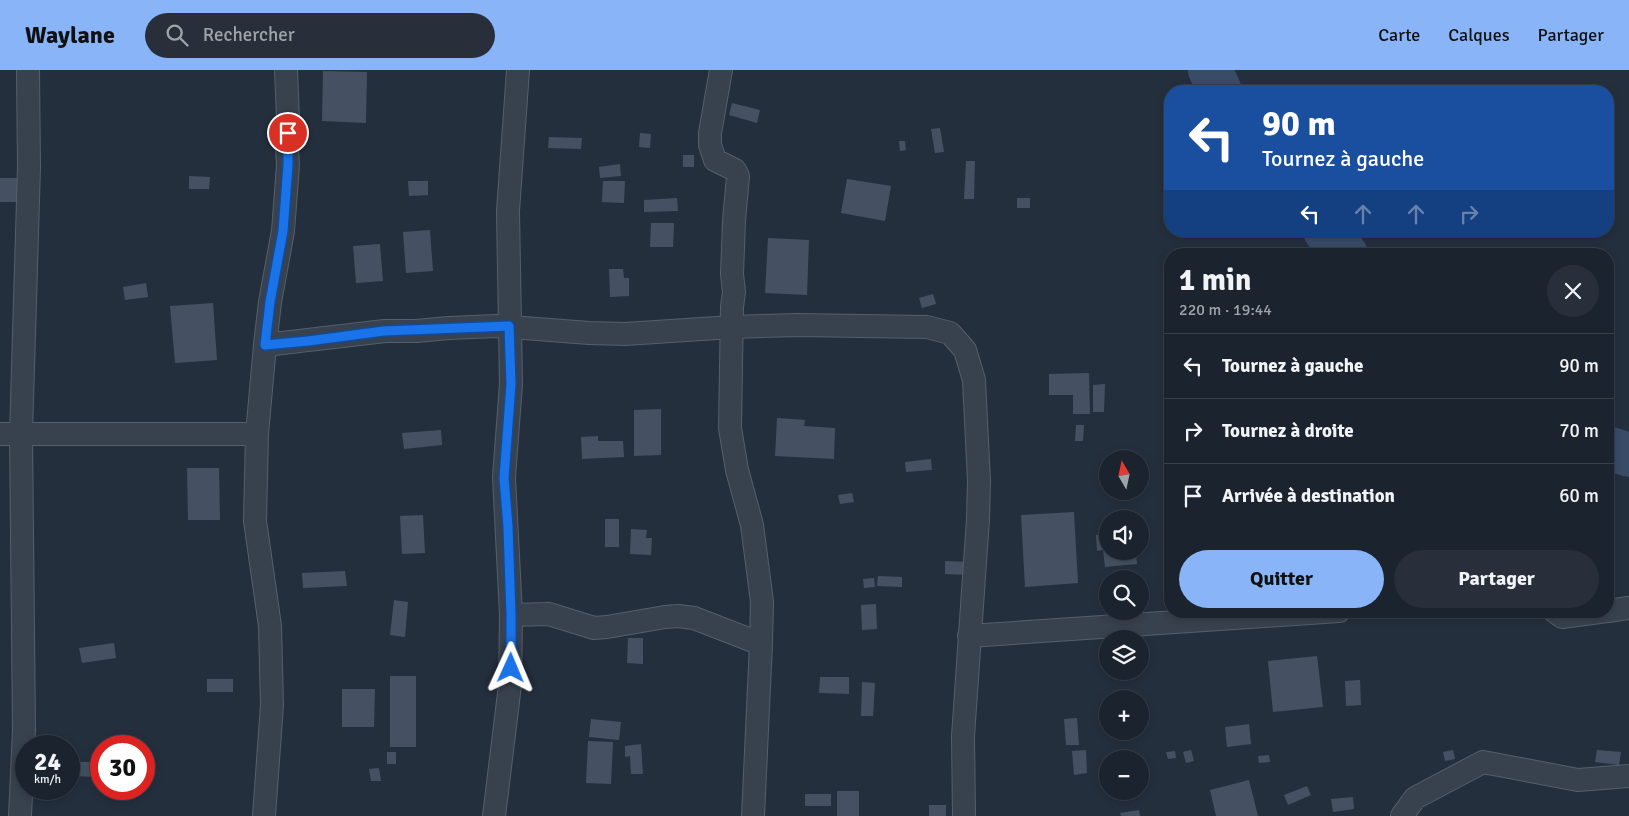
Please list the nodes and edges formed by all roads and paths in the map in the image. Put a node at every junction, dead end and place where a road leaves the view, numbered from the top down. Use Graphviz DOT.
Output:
graph roads {
  1 [pos="28,70"];
  2 [pos="286,70"];
  3 [pos="518,70"];
  4 [pos="721,70"];
  5 [pos="509,326"];
  6 [pos="732,327"];
  7 [pos="265,345"];
  8 [pos="10,434"];
  9 [pos="257,434"];
  10 [pos="1629,608"];
  11 [pos="1614,610"];
  12 [pos="511,615"];
  13 [pos="1235,618"];
  14 [pos="969,636"];
  15 [pos="761,644"];
  16 [pos="1629,776"];
  17 [pos="20,816"];
  18 [pos="264,816"];
  19 [pos="494,816"];
  20 [pos="753,816"];
  21 [pos="964,816"];
  22 [pos="1402,816"];
  1 -- 8 [label="street"];
  2 -- 7 [label="street"];
  3 -- 5 [label="street"];
  4 -- 6 [label="street"];
  5 -- 6 [label="street"];
  5 -- 7 [label="street"];
  5 -- 12 [label="street"];
  6 -- 14 [label="street"];
  6 -- 15 [label="street"];
  7 -- 9 [label="street"];
  8 -- 9 [label="street"];
  8 -- 17 [label="street"];
  9 -- 18 [label="street"];
  10 -- 11 [label="street"];
  12 -- 15 [label="street"];
  12 -- 19 [label="street"];
  13 -- 14 [label="street"];
  14 -- 21 [label="street"];
  15 -- 20 [label="street"];
  16 -- 22 [label="street"];
}
